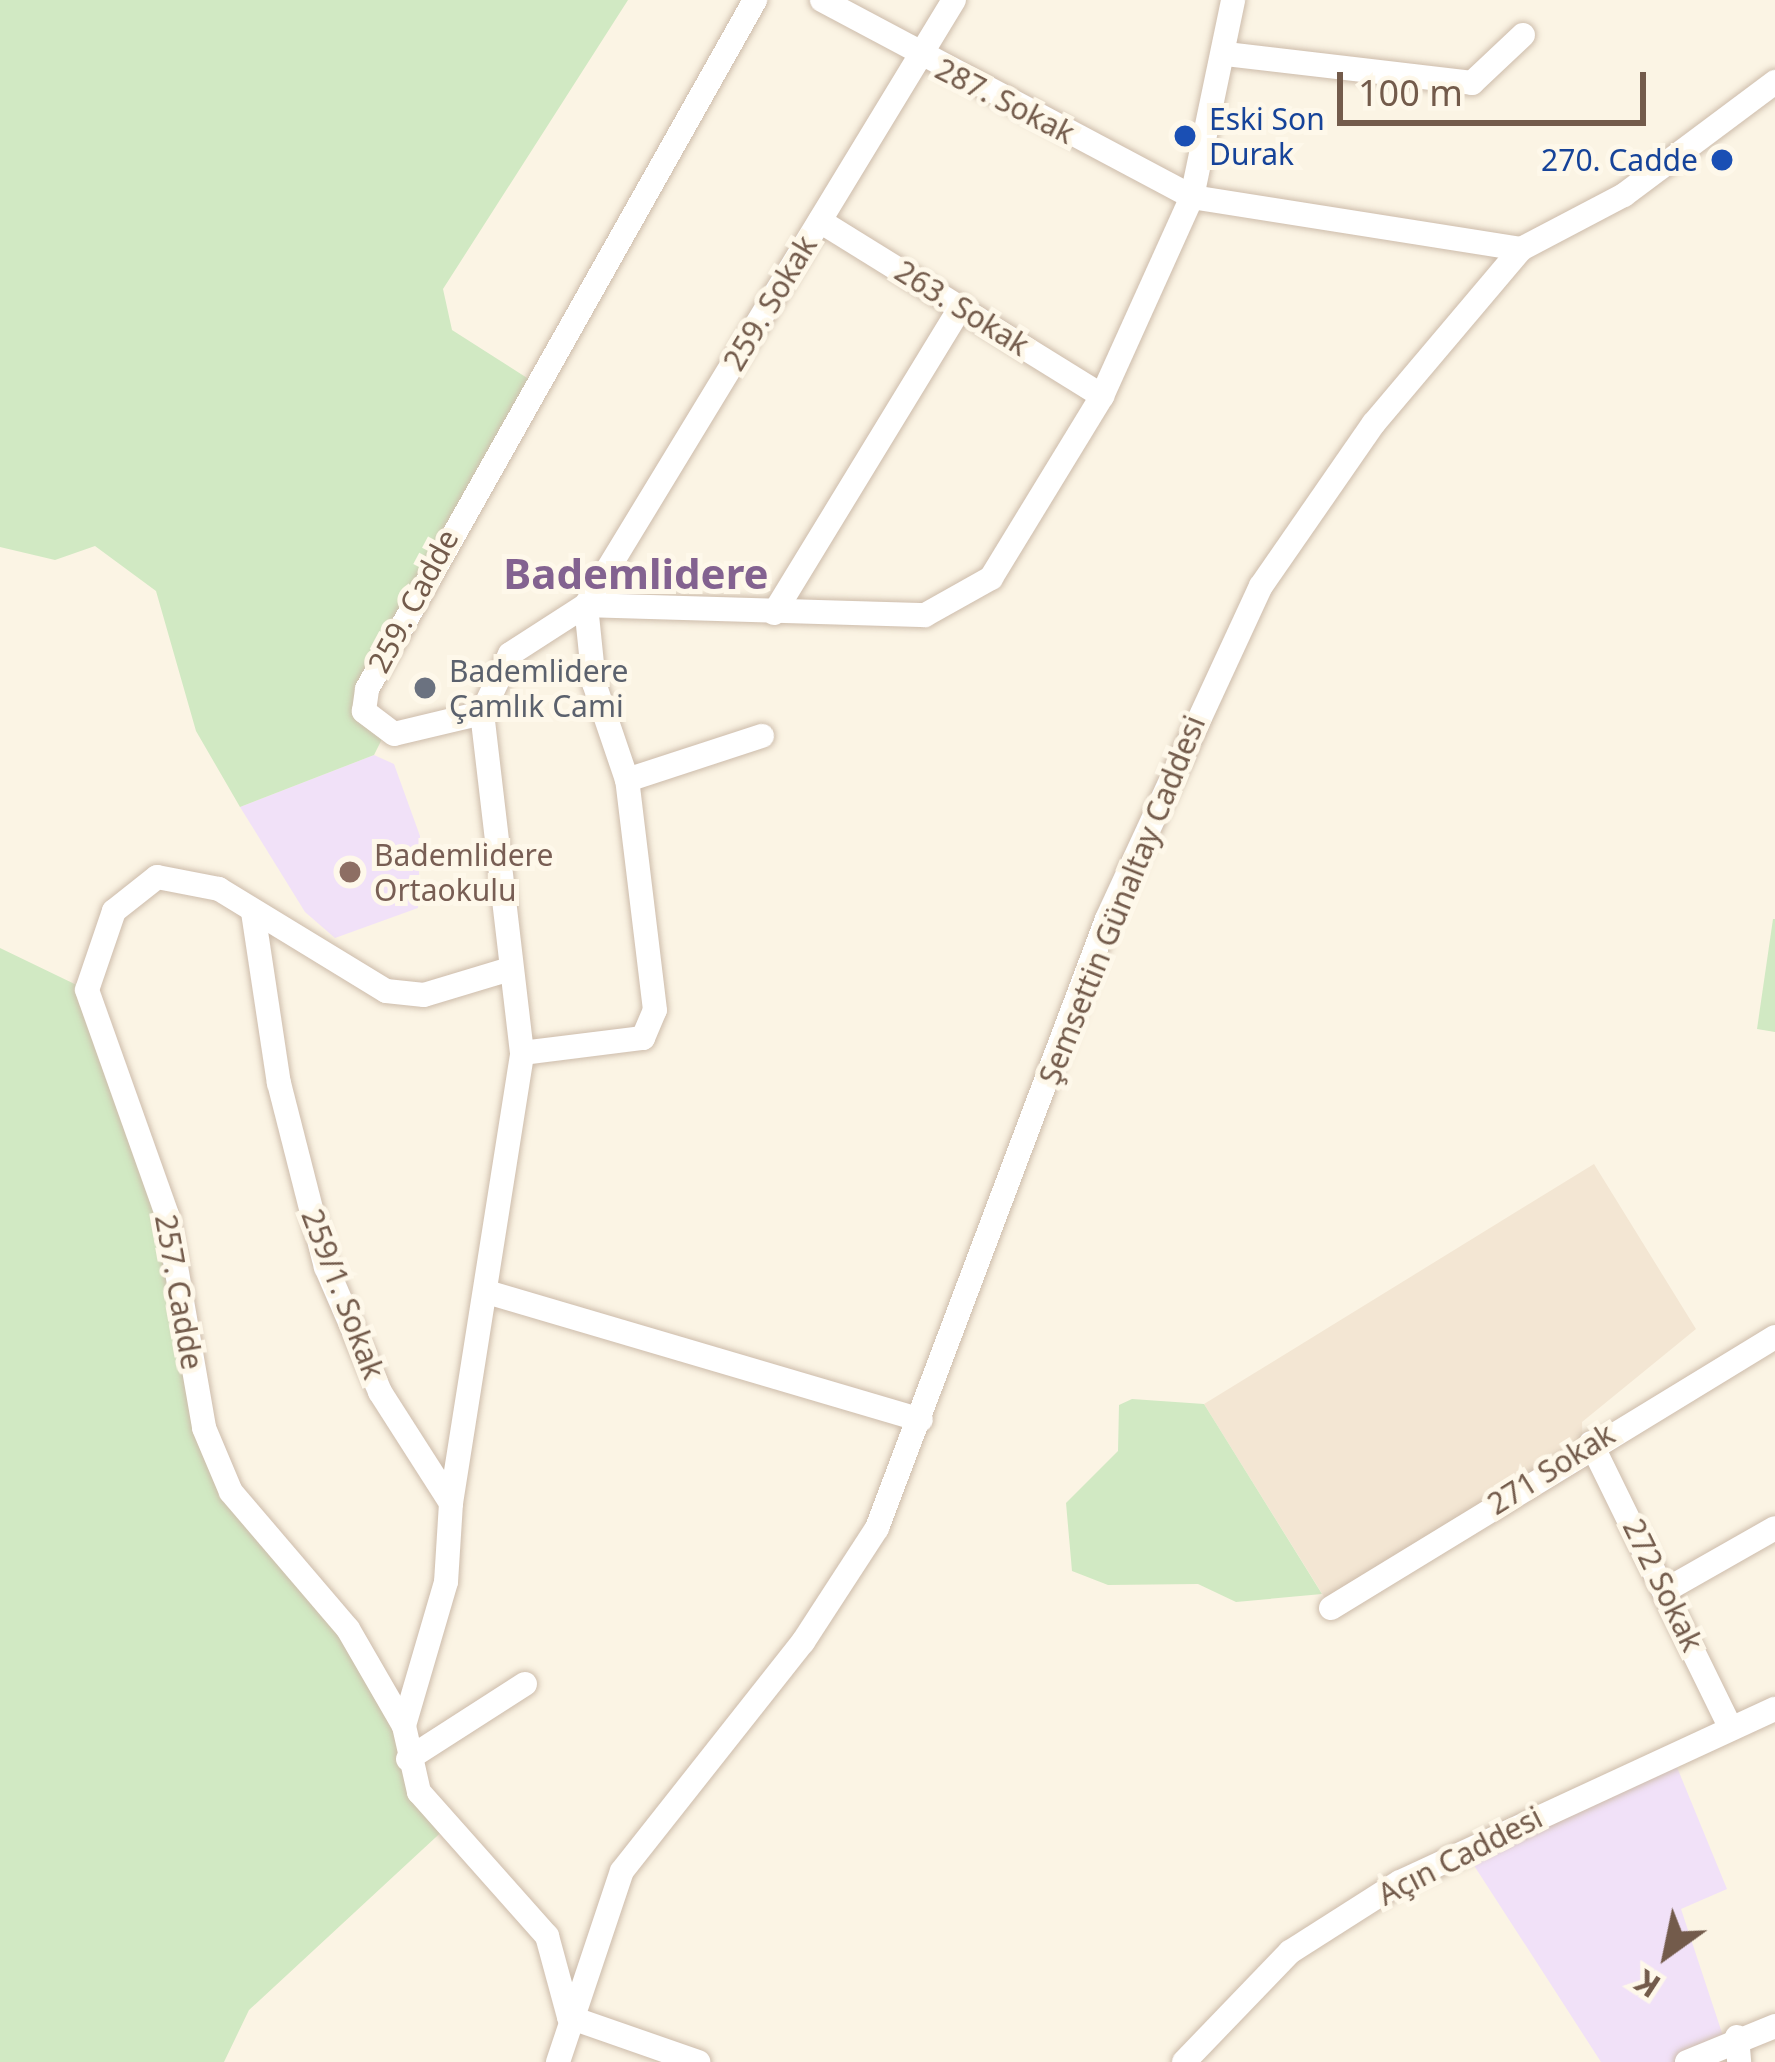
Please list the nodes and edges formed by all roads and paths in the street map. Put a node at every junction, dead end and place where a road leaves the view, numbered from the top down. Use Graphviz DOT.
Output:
graph roads {
  1 [pos="755,0"];
  2 [pos="822,0"];
  3 [pos="954,0"];
  4 [pos="1234,0"];
  5 [pos="1523,35"];
  6 [pos="1226,55"];
  7 [pos="920,58"];
  8 [pos="1775,82"];
  9 [pos="1192,197"];
  10 [pos="820,220"];
  11 [pos="1521,249"];
  12 [pos="961,307"];
  13 [pos="1102,396"];
  14 [pos="586,605"];
  15 [pos="774,613"];
  16 [pos="482,713"];
  17 [pos="763,736"];
  18 [pos="627,780"];
  19 [pos="253,912"];
  20 [pos="511,969"];
  21 [pos="522,1053"];
  22 [pos="490,1293"];
  23 [pos="1775,1337"];
  24 [pos="921,1420"];
  25 [pos="1592,1443"];
  26 [pos="451,1503"];
  27 [pos="1775,1528"];
  28 [pos="1666,1590"];
  29 [pos="1331,1608"];
  30 [pos="525,1684"];
  31 [pos="1775,1709"];
  32 [pos="404,1726"];
  33 [pos="1731,1729"];
  34 [pos="408,1760"];
  35 [pos="569,2018"];
  36 [pos="1775,2026"];
  37 [pos="1738,2049"];
  38 [pos="558,2062"];
  39 [pos="698,2062"];
  40 [pos="1184,2062"];
  41 [pos="1688,2062"];
  1 -- 16 [label="street, 259. Cadde"];
  2 -- 7 [label="street, 287. Sokak"];
  3 -- 7 [label="street, 259. Sokak"];
  4 -- 6 [label="street"];
  5 -- 6 [label="street"];
  6 -- 9 [label="street"];
  7 -- 9 [label="street, 287. Sokak"];
  7 -- 10 [label="street, 259. Sokak"];
  8 -- 11 [label="street"];
  9 -- 11 [label="street"];
  9 -- 13 [label="street"];
  10 -- 12 [label="street, 263. Sokak"];
  10 -- 14 [label="street, 259. Sokak"];
  11 -- 24 [label="street, Şemsettin Günaltay Caddesi"];
  12 -- 13 [label="street, 263. Sokak"];
  12 -- 15 [label="street"];
  13 -- 15 [label="street"];
  14 -- 15 [label="street"];
  14 -- 16 [label="street"];
  14 -- 18 [label="street"];
  16 -- 20 [label="street"];
  17 -- 18 [label="street"];
  18 -- 21 [label="street"];
  19 -- 20 [label="street, 257. Cadde"];
  19 -- 26 [label="street, 259/1. Sokak"];
  19 -- 32 [label="street, 257. Cadde"];
  20 -- 21 [label="street"];
  21 -- 22 [label="street"];
  22 -- 24 [label="street"];
  22 -- 26 [label="street"];
  23 -- 25 [label="street, 271 Sokak"];
  24 -- 35 [label="street, Şemsettin Günaltay Caddesi"];
  25 -- 28 [label="street, 272 Sokak"];
  25 -- 29 [label="street, 271 Sokak"];
  26 -- 32 [label="street"];
  27 -- 28 [label="street"];
  28 -- 33 [label="street, 272 Sokak"];
  30 -- 34 [label="street"];
  31 -- 33 [label="street, Açın Caddesi"];
  32 -- 34 [label="street, 257. Cadde"];
  33 -- 40 [label="street, Açın Caddesi"];
  34 -- 35 [label="street, 257. Cadde"];
  35 -- 38 [label="street, Şemsettin Günaltay Caddesi"];
  35 -- 39 [label="street"];
  36 -- 37 [label="street"];
  37 -- 41 [label="street"];
}
